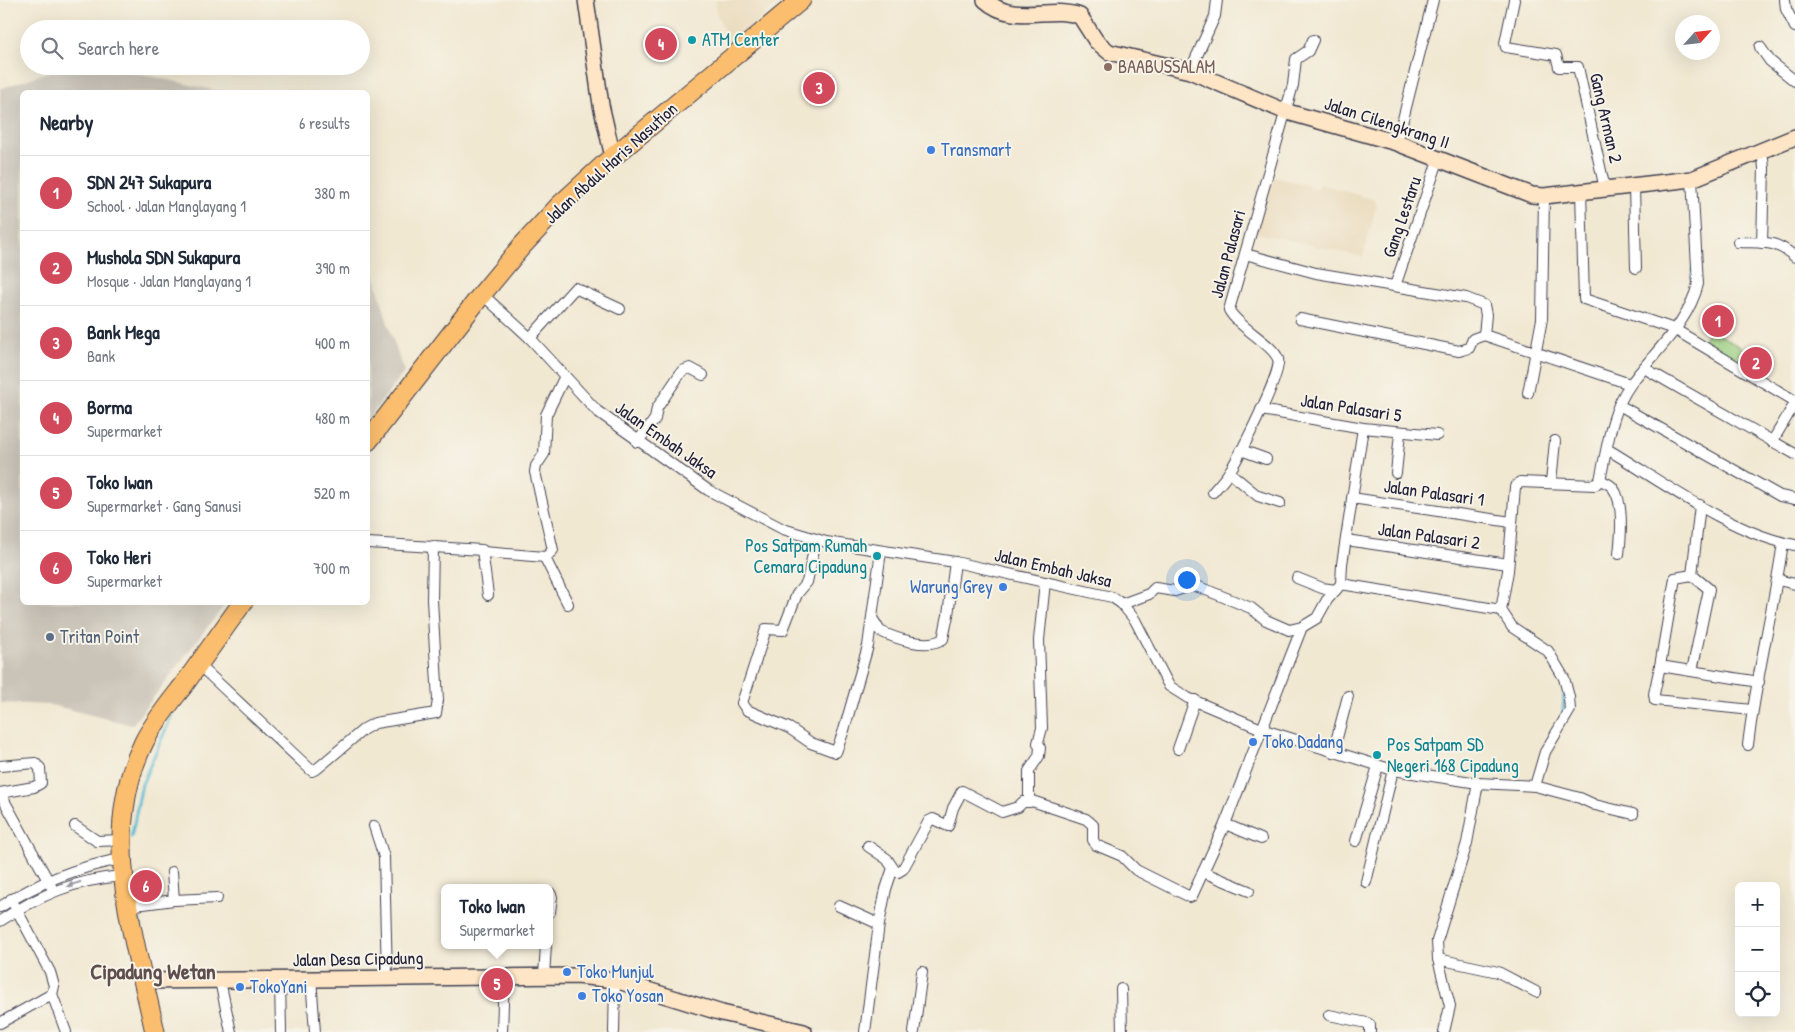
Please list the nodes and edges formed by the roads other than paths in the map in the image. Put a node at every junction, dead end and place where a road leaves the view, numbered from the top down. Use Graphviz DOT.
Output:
graph roads {
  1 [pos="586,0"];
  2 [pos="801,0"];
  3 [pos="986,0"];
  4 [pos="1217,0"];
  5 [pos="1432,0"];
  6 [pos="1514,0"];
  7 [pos="1785,0"];
  8 [pos="1795,27"];
  9 [pos="1313,40"];
  10 [pos="1760,46"];
  11 [pos="1190,71"];
  12 [pos="1795,80"];
  13 [pos="1284,110"];
  14 [pos="1795,136"];
  15 [pos="1397,143"];
  16 [pos="1762,150"];
  17 [pos="613,157"];
  18 [pos="1439,158"];
  19 [pos="1692,179"];
  20 [pos="1634,186"];
  21 [pos="1605,189"];
  22 [pos="1581,192"];
  23 [pos="1544,196"];
  24 [pos="1738,242"];
  25 [pos="1762,243"];
  26 [pos="1245,254"];
  27 [pos="1795,257"];
  28 [pos="1636,268"];
  29 [pos="1395,286"];
  30 [pos="482,294"];
  31 [pos="620,309"];
  32 [pos="1300,319"];
  33 [pos="1674,329"];
  34 [pos="1484,335"];
  35 [pos="530,338"];
  36 [pos="1537,352"];
  37 [pos="1644,368"];
  38 [pos="703,375"];
  39 [pos="565,376"];
  40 [pos="1630,384"];
  41 [pos="1528,393"];
  42 [pos="1795,402"];
  43 [pos="1619,405"];
  44 [pos="1261,410"];
  45 [pos="1363,428"];
  46 [pos="1400,432"];
  47 [pos="1437,435"];
  48 [pos="370,438"];
  49 [pos="1555,441"];
  50 [pos="638,442"];
  51 [pos="1772,442"];
  52 [pos="1607,449"];
  53 [pos="1241,450"];
  54 [pos="1795,454"];
  55 [pos="1266,459"];
  56 [pos="1230,472"];
  57 [pos="1396,473"];
  58 [pos="1600,480"];
  59 [pos="1551,482"];
  60 [pos="1213,492"];
  61 [pos="1352,498"];
  62 [pos="1795,499"];
  63 [pos="1280,502"];
  64 [pos="1700,505"];
  65 [pos="1511,522"];
  66 [pos="816,540"];
  67 [pos="1346,540"];
  68 [pos="370,543"];
  69 [pos="1783,543"];
  70 [pos="1795,545"];
  71 [pos="433,546"];
  72 [pos="881,551"];
  73 [pos="483,552"];
  74 [pos="1619,554"];
  75 [pos="545,557"];
  76 [pos="955,562"];
  77 [pos="1508,564"];
  78 [pos="1692,575"];
  79 [pos="1297,578"];
  80 [pos="1778,580"];
  81 [pos="1045,582"];
  82 [pos="1795,584"];
  83 [pos="1339,587"];
  84 [pos="488,595"];
  85 [pos="568,604"];
  86 [pos="1122,604"];
  87 [pos="241,605"];
  88 [pos="1501,610"];
  89 [pos="872,618"];
  90 [pos="1302,627"];
  91 [pos="198,664"];
  92 [pos="1660,666"];
  93 [pos="1692,671"];
  94 [pos="1759,682"];
  95 [pos="1348,696"];
  96 [pos="1195,700"];
  97 [pos="1752,710"];
  98 [pos="1264,730"];
  99 [pos="1748,745"];
  100 [pos="1178,749"];
  101 [pos="1333,753"];
  102 [pos="0,766"];
  103 [pos="1378,766"];
  104 [pos="1393,770"];
  105 [pos="1478,783"];
  106 [pos="1536,786"];
  107 [pos="0,793"];
  108 [pos="1030,802"];
  109 [pos="1633,814"];
  110 [pos="1226,824"];
  111 [pos="75,826"];
  112 [pos="374,826"];
  113 [pos="1261,839"];
  114 [pos="122,840"];
  115 [pos="1356,841"];
  116 [pos="868,846"];
  117 [pos="121,868"];
  118 [pos="893,870"];
  119 [pos="172,872"];
  120 [pos="1203,872"];
  121 [pos="48,880"];
  122 [pos="1366,882"];
  123 [pos="54,891"];
  124 [pos="1249,891"];
  125 [pos="218,898"];
  126 [pos="11,899"];
  127 [pos="174,900"];
  128 [pos="0,906"];
  129 [pos="128,906"];
  130 [pos="839,906"];
  131 [pos="18,909"];
  132 [pos="0,921"];
  133 [pos="879,924"];
  134 [pos="546,949"];
  135 [pos="1438,959"];
  136 [pos="922,972"];
  137 [pos="504,976"];
  138 [pos="544,976"];
  139 [pos="387,977"];
  140 [pos="311,978"];
  141 [pos="280,979"];
  142 [pos="220,980"];
  143 [pos="144,981"];
  144 [pos="615,983"];
  145 [pos="1121,989"];
  146 [pos="1536,992"];
  147 [pos="52,994"];
  148 [pos="1329,1015"];
  149 [pos="0,1023"];
  150 [pos="770,1028"];
  151 [pos="66,1032"];
  152 [pos="155,1032"];
  153 [pos="232,1032"];
  154 [pos="281,1032"];
  155 [pos="314,1032"];
  156 [pos="502,1032"];
  157 [pos="614,1032"];
  158 [pos="804,1032"];
  159 [pos="864,1032"];
  160 [pos="914,1032"];
  161 [pos="1122,1032"];
  162 [pos="1370,1032"];
  163 [pos="1444,1032"];
  1 -- 17 [label="street"];
  2 -- 17 [label="highway, Jalan Abdul Haris Nasution"];
  3 -- 11 [label="street, Jalan Cilengkrang II"];
  4 -- 11 [label="street"];
  5 -- 15 [label="street"];
  6 -- 21 [label="street, Gang Arman 2"];
  7 -- 8 [label="street"];
  9 -- 13 [label="street, Jalan Palasari"];
  10 -- 12 [label="street"];
  11 -- 13 [label="street, Jalan Cilengkrang II"];
  13 -- 15 [label="street, Jalan Cilengkrang II"];
  13 -- 26 [label="street, Jalan Palasari"];
  14 -- 16 [label="street, Jalan Cilengkrang II"];
  15 -- 18 [label="street, Jalan Cilengkrang II"];
  16 -- 19 [label="street, Jalan Cilengkrang II"];
  16 -- 25 [label="street"];
  17 -- 30 [label="highway, Jalan Abdul Haris Nasution"];
  18 -- 23 [label="street, Jalan Cilengkrang II"];
  18 -- 29 [label="street, Gang Lestaru"];
  19 -- 20 [label="street, Jalan Cilengkrang II"];
  19 -- 33 [label="street"];
  20 -- 21 [label="street, Jalan Cilengkrang II"];
  20 -- 28 [label="street"];
  21 -- 22 [label="street, Jalan Cilengkrang II"];
  22 -- 23 [label="street, Jalan Cilengkrang II"];
  22 -- 33 [label="street"];
  23 -- 36 [label="street"];
  24 -- 25 [label="street"];
  25 -- 27 [label="street"];
  26 -- 29 [label="street"];
  26 -- 44 [label="street, Jalan Palasari"];
  29 -- 34 [label="street"];
  30 -- 35 [label="street, Jalan Embah Jaksa"];
  30 -- 48 [label="highway, Jalan Abdul Haris Nasution"];
  31 -- 35 [label="street"];
  32 -- 34 [label="street"];
  33 -- 37 [label="street"];
  33 -- 42 [label="street"];
  34 -- 36 [label="street"];
  35 -- 39 [label="street, Jalan Embah Jaksa"];
  36 -- 40 [label="street"];
  36 -- 41 [label="street"];
  37 -- 40 [label="street"];
  37 -- 51 [label="street"];
  38 -- 50 [label="street"];
  39 -- 50 [label="street, Jalan Embah Jaksa"];
  39 -- 75 [label="street"];
  40 -- 43 [label="street"];
  42 -- 51 [label="street"];
  43 -- 52 [label="street"];
  43 -- 62 [label="street"];
  44 -- 45 [label="street, Jalan Palasari 5"];
  44 -- 53 [label="street, Jalan Palasari"];
  45 -- 46 [label="street, Jalan Palasari 5"];
  45 -- 61 [label="street"];
  46 -- 47 [label="street, Jalan Palasari 5"];
  46 -- 57 [label="street"];
  49 -- 59 [label="street"];
  50 -- 66 [label="street, Jalan Embah Jaksa"];
  51 -- 54 [label="street"];
  52 -- 58 [label="street"];
  52 -- 64 [label="street"];
  53 -- 55 [label="street"];
  53 -- 56 [label="street, Jalan Palasari"];
  56 -- 60 [label="street, Jalan Palasari"];
  56 -- 63 [label="street"];
  58 -- 59 [label="street"];
  58 -- 74 [label="street"];
  59 -- 65 [label="street"];
  61 -- 65 [label="street, Jalan Palasari 1"];
  61 -- 67 [label="street"];
  64 -- 69 [label="street"];
  64 -- 78 [label="street"];
  65 -- 77 [label="street"];
  66 -- 72 [label="street, Jalan Embah Jaksa"];
  66 -- 89 [label="street"];
  67 -- 77 [label="street, Jalan Palasari 2"];
  67 -- 83 [label="street"];
  68 -- 71 [label="street"];
  69 -- 70 [label="street"];
  69 -- 80 [label="street"];
  71 -- 73 [label="street"];
  71 -- 91 [label="street"];
  72 -- 76 [label="street, Jalan Embah Jaksa"];
  72 -- 89 [label="street"];
  73 -- 75 [label="street"];
  73 -- 84 [label="street"];
  75 -- 85 [label="street"];
  76 -- 81 [label="street, Jalan Embah Jaksa"];
  76 -- 89 [label="street"];
  77 -- 88 [label="street"];
  78 -- 92 [label="street"];
  78 -- 93 [label="street"];
  79 -- 83 [label="street"];
  80 -- 82 [label="street"];
  80 -- 94 [label="street"];
  81 -- 86 [label="street, Jalan Embah Jaksa"];
  81 -- 108 [label="street"];
  83 -- 88 [label="street"];
  83 -- 90 [label="street"];
  86 -- 90 [label="street"];
  86 -- 96 [label="street, Jalan Embah Jaksa"];
  87 -- 91 [label="highway"];
  88 -- 106 [label="street"];
  90 -- 98 [label="street"];
  91 -- 114 [label="highway"];
  92 -- 93 [label="street"];
  92 -- 97 [label="street"];
  93 -- 94 [label="street"];
  94 -- 97 [label="street"];
  95 -- 101 [label="street"];
  96 -- 98 [label="street, Jalan Embah Jaksa"];
  96 -- 100 [label="street"];
  97 -- 99 [label="street"];
  98 -- 101 [label="street, Jalan Embah Jaksa"];
  98 -- 110 [label="street"];
  101 -- 103 [label="street, Jalan Embah Jaksa"];
  102 -- 107 [label="street"];
  103 -- 104 [label="street, Jalan Embah Jaksa"];
  103 -- 115 [label="street"];
  104 -- 105 [label="street, Jalan Embah Jaksa"];
  104 -- 122 [label="street"];
  105 -- 106 [label="street, Jalan Embah Jaksa"];
  105 -- 135 [label="street"];
  106 -- 109 [label="street, Jalan Embah Jaksa"];
  107 -- 121 [label="street"];
  108 -- 118 [label="street"];
  108 -- 120 [label="street"];
  110 -- 113 [label="street"];
  110 -- 120 [label="street"];
  111 -- 114 [label="street"];
  112 -- 139 [label="street"];
  114 -- 117 [label="highway"];
  116 -- 118 [label="street"];
  117 -- 121 [label="street"];
  117 -- 123 [label="street, one-way"];
  117 -- 129 [label="highway"];
  118 -- 133 [label="street"];
  119 -- 127 [label="street"];
  120 -- 124 [label="street"];
  121 -- 123 [label="street"];
  121 -- 126 [label="street"];
  123 -- 131 [label="street"];
  125 -- 127 [label="street"];
  126 -- 128 [label="street"];
  126 -- 131 [label="street"];
  127 -- 129 [label="street"];
  129 -- 143 [label="highway"];
  130 -- 133 [label="street"];
  131 -- 132 [label="street"];
  131 -- 147 [label="street"];
  133 -- 159 [label="street"];
  134 -- 138 [label="street"];
  135 -- 146 [label="street"];
  135 -- 163 [label="street"];
  136 -- 160 [label="street"];
  137 -- 138 [label="street, Jalan Desa Cipadung"];
  137 -- 139 [label="street, Jalan Desa Cipadung"];
  137 -- 156 [label="street"];
  138 -- 144 [label="street, Jalan Desa Cipadung"];
  139 -- 140 [label="street, Jalan Desa Cipadung"];
  140 -- 141 [label="street, Jalan Desa Cipadung"];
  140 -- 155 [label="street"];
  141 -- 142 [label="street, Jalan Desa Cipadung"];
  141 -- 154 [label="street"];
  142 -- 143 [label="street, Jalan Desa Cipadung"];
  142 -- 153 [label="street"];
  143 -- 152 [label="highway"];
  144 -- 150 [label="street, Jalan Desa Cipadung"];
  144 -- 157 [label="street"];
  145 -- 161 [label="street"];
  147 -- 149 [label="street"];
  147 -- 151 [label="street"];
  148 -- 162 [label="street"];
  150 -- 158 [label="street, Jalan Desa Cipadung"];
}
